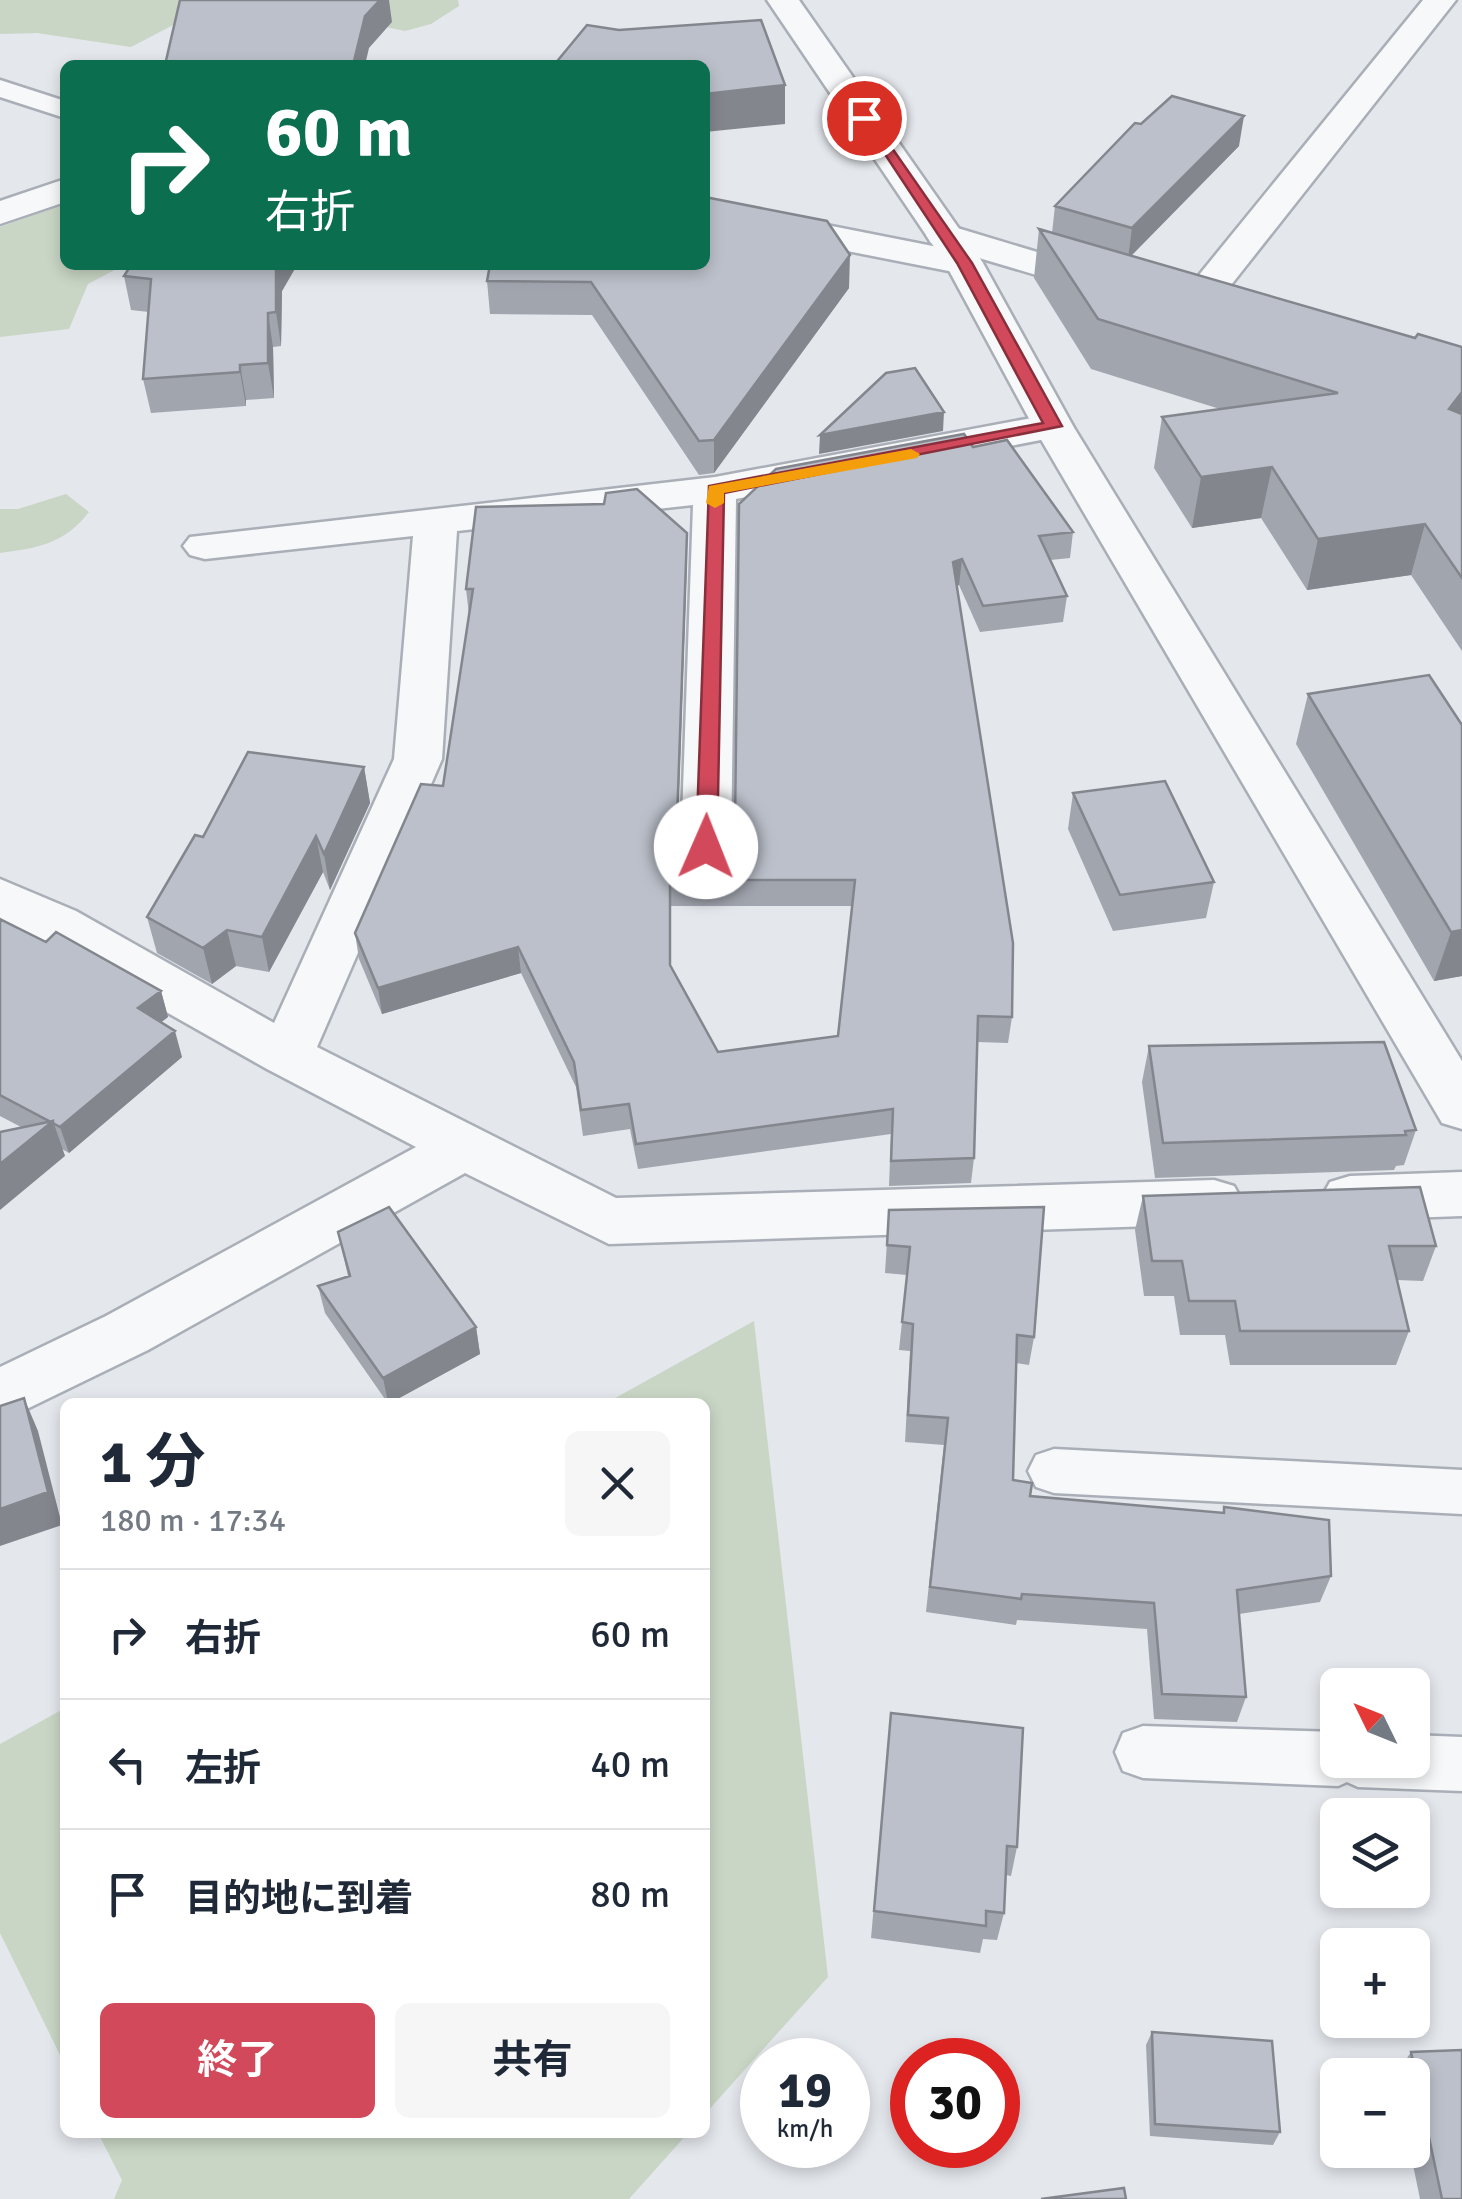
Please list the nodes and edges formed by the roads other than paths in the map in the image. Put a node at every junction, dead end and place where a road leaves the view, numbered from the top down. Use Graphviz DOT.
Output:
graph roads {
  1 [pos="783,0"];
  2 [pos="1440,0"];
  3 [pos="0,88"];
  4 [pos="60,108"];
  5 [pos="60,192"];
  6 [pos="0,213"];
  7 [pos="710,213"];
  8 [pos="954,249"];
  9 [pos="1053,426"];
  10 [pos="716,490"];
  11 [pos="436,521"];
  12 [pos="206,546"];
  13 [pos="706,847"];
  14 [pos="0,898"];
  15 [pos="286,1054"];
  16 [pos="1462,1108"];
  17 [pos="464,1147"];
  18 [pos="1462,1194"];
  19 [pos="0,1396"];
  20 [pos="1054,1471"];
  21 [pos="1462,1492"];
  22 [pos="1143,1752"];
  23 [pos="1320,1758"];
  24 [pos="1430,1763"];
  25 [pos="1462,1764"];
  1 -- 8 [label="street"];
  2 -- 8 [label="street"];
  3 -- 4 [label="lane"];
  5 -- 6 [label="street"];
  7 -- 8 [label="street"];
  8 -- 9 [label="street"];
  9 -- 10 [label="street"];
  9 -- 16 [label="street"];
  10 -- 11 [label="street"];
  10 -- 13 [label="street"];
  11 -- 12 [label="street"];
  11 -- 15 [label="street"];
  14 -- 15 [label="street"];
  15 -- 17 [label="street"];
  17 -- 18 [label="street"];
  17 -- 19 [label="street"];
  20 -- 21 [label="lane"];
  22 -- 23 [label="lane"];
  24 -- 25 [label="lane"];
}
